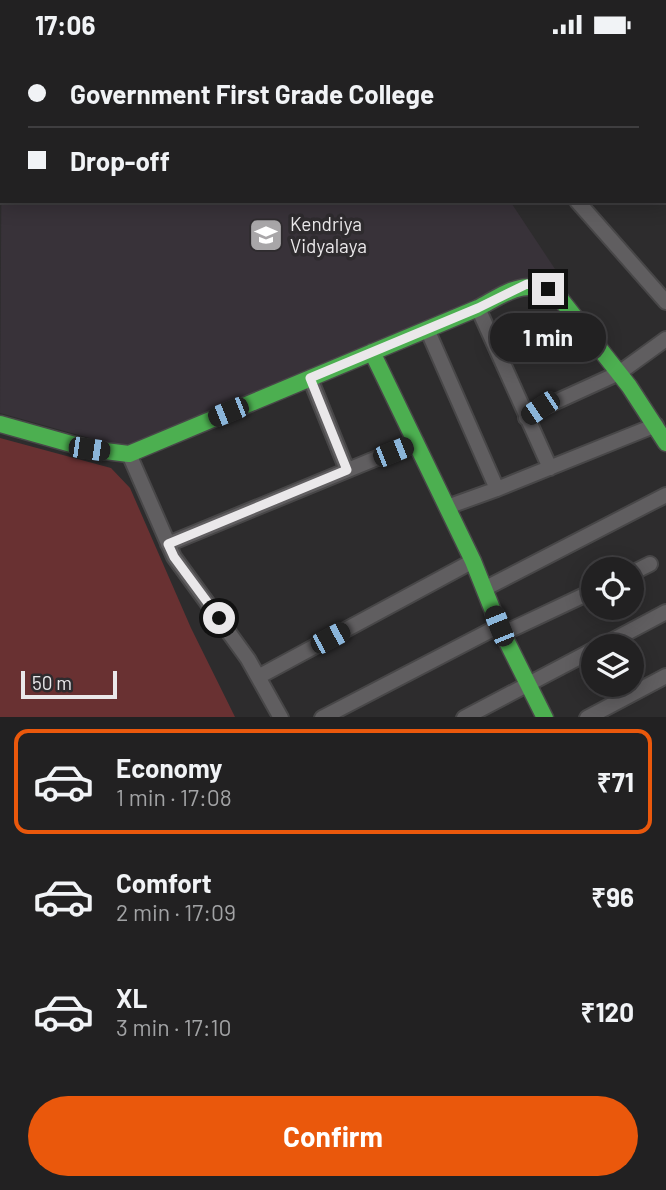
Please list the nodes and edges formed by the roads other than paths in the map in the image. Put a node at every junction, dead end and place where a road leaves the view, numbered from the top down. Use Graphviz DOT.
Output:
graph roads {
  1 [pos="579,203"];
  2 [pos="666,302"];
  3 [pos="478,308"];
  4 [pos="427,329"];
  5 [pos="666,339"];
  6 [pos="373,352"];
  7 [pos="619,373"];
  8 [pos="310,378"];
  9 [pos="526,418"];
  10 [pos="0,424"];
  11 [pos="656,425"];
  12 [pos="416,442"];
  13 [pos="666,443"];
  14 [pos="129,454"];
  15 [pos="550,468"];
  16 [pos="347,470"];
  17 [pos="497,489"];
  18 [pos="666,495"];
  19 [pos="447,507"];
  20 [pos="168,544"];
  21 [pos="473,561"];
  22 [pos="650,564"];
  23 [pos="644,567"];
  24 [pos="484,589"];
  25 [pos="581,596"];
  26 [pos="666,611"];
  27 [pos="501,629"];
  28 [pos="623,634"];
  29 [pos="581,656"];
  30 [pos="666,676"];
  31 [pos="258,677"];
  32 [pos="527,685"];
  33 [pos="281,717"];
  34 [pos="322,717"];
  35 [pos="464,717"];
  36 [pos="545,717"];
  37 [pos="587,717"];
  1 -- 2 [label="street"];
  3 -- 4 [label="street"];
  3 -- 7 [label="street"];
  3 -- 9 [label="street"];
  4 -- 6 [label="street"];
  4 -- 17 [label="street"];
  5 -- 7 [label="street"];
  6 -- 8 [label="street"];
  6 -- 12 [label="street"];
  7 -- 9 [label="street"];
  7 -- 11 [label="street"];
  8 -- 14 [label="street"];
  8 -- 16 [label="street"];
  9 -- 15 [label="street"];
  10 -- 14 [label="street"];
  11 -- 13 [label="street"];
  11 -- 15 [label="street"];
  12 -- 16 [label="street"];
  12 -- 19 [label="street"];
  14 -- 20 [label="street"];
  15 -- 17 [label="street"];
  16 -- 20 [label="street"];
  17 -- 19 [label="street"];
  18 -- 24 [label="street"];
  19 -- 21 [label="street"];
  20 -- 31 [label="street"];
  21 -- 24 [label="street"];
  21 -- 31 [label="street"];
  22 -- 23 [label="street"];
  24 -- 27 [label="street"];
  25 -- 27 [label="street"];
  26 -- 28 [label="street"];
  27 -- 32 [label="street"];
  27 -- 34 [label="street"];
  29 -- 32 [label="street"];
  30 -- 37 [label="street"];
  31 -- 33 [label="street"];
  32 -- 35 [label="street"];
  32 -- 36 [label="street"];
}
